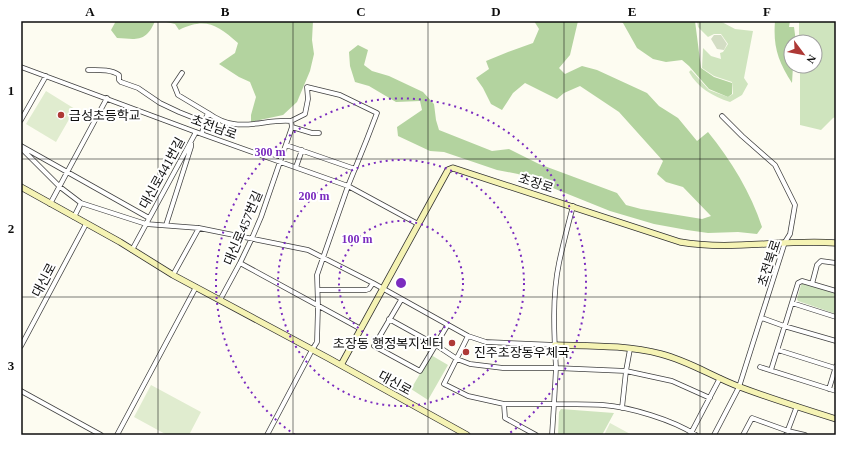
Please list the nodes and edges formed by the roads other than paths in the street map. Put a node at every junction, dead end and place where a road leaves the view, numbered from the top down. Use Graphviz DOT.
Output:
graph roads {
  1 [pos="21,67"];
  2 [pos="88,70"];
  3 [pos="182,73"];
  4 [pos="46,76"];
  5 [pos="107,98"];
  6 [pos="208,113"];
  7 [pos="722,116"];
  8 [pos="21,120"];
  9 [pos="291,121"];
  10 [pos="204,122"];
  11 [pos="292,127"];
  12 [pos="196,132"];
  13 [pos="319,133"];
  14 [pos="202,134"];
  15 [pos="192,140"];
  16 [pos="286,145"];
  17 [pos="21,147"];
  18 [pos="302,150"];
  19 [pos="281,162"];
  20 [pos="296,167"];
  21 [pos="355,169"];
  22 [pos="67,172"];
  23 [pos="348,186"];
  24 [pos="21,187"];
  25 [pos="60,187"];
  26 [pos="81,203"];
  27 [pos="50,204"];
  28 [pos="573,206"];
  29 [pos="74,217"];
  30 [pos="149,218"];
  31 [pos="86,224"];
  32 [pos="146,224"];
  33 [pos="418,224"];
  34 [pos="166,225"];
  35 [pos="199,228"];
  36 [pos="252,238"];
  37 [pos="785,242"];
  38 [pos="836,242"];
  39 [pos="132,250"];
  40 [pos="322,257"];
  41 [pos="240,263"];
  42 [pos="836,263"];
  43 [pos="173,275"];
  44 [pos="372,283"];
  45 [pos="812,284"];
  46 [pos="196,287"];
  47 [pos="382,288"];
  48 [pos="318,290"];
  49 [pos="836,292"];
  50 [pos="220,300"];
  51 [pos="401,300"];
  52 [pos="792,303"];
  53 [pos="318,306"];
  54 [pos="836,317"];
  55 [pos="762,318"];
  56 [pos="389,319"];
  57 [pos="447,326"];
  58 [pos="784,326"];
  59 [pos="361,329"];
  60 [pos="468,336"];
  61 [pos="836,340"];
  62 [pos="436,345"];
  63 [pos="555,345"];
  64 [pos="21,346"];
  65 [pos="630,349"];
  66 [pos="312,350"];
  67 [pos="778,350"];
  68 [pos="457,359"];
  69 [pos="341,365"];
  70 [pos="760,367"];
  71 [pos="836,367"];
  72 [pos="556,368"];
  73 [pos="771,370"];
  74 [pos="626,371"];
  75 [pos="720,378"];
  76 [pos="739,387"];
  77 [pos="829,389"];
  78 [pos="21,391"];
  79 [pos="836,391"];
  80 [pos="710,398"];
  81 [pos="504,404"];
  82 [pos="554,404"];
  83 [pos="797,406"];
  84 [pos="622,408"];
  85 [pos="836,419"];
  86 [pos="787,433"];
  87 [pos="691,434"];
  88 [pos="101,435"];
  89 [pos="117,435"];
  90 [pos="267,435"];
  91 [pos="467,435"];
  92 [pos="536,435"];
  93 [pos="552,435"];
  94 [pos="696,435"];
  95 [pos="714,435"];
  96 [pos="743,435"];
  97 [pos="805,435"];
  1 -- 4 [label="street, 초전남로"];
  2 -- 10 [label="street"];
  3 -- 6 [label="street"];
  4 -- 5 [label="street, 초전남로"];
  4 -- 8 [label="street"];
  5 -- 12 [label="street, 초전남로"];
  5 -- 22 [label="street"];
  6 -- 9 [label="street"];
  6 -- 10 [label="street"];
  7 -- 37 [label="street, 초전북로"];
  9 -- 11 [label="street"];
  9 -- 21 [label="street"];
  10 -- 14 [label="street"];
  11 -- 13 [label="street"];
  11 -- 16 [label="street, 대신로457번길"];
  12 -- 14 [label="street, 초전남로"];
  12 -- 15 [label="street, 대신로441번길"];
  14 -- 19 [label="street, 초전남로"];
  15 -- 30 [label="street, 대신로441번길"];
  15 -- 34 [label="street"];
  16 -- 18 [label="street"];
  16 -- 19 [label="street, 대신로457번길"];
  17 -- 22 [label="street"];
  17 -- 25 [label="street"];
  18 -- 20 [label="street"];
  18 -- 21 [label="street"];
  19 -- 20 [label="street, 초전남로"];
  19 -- 36 [label="street, 대신로457번길"];
  20 -- 23 [label="street, 초전남로"];
  21 -- 23 [label="street"];
  22 -- 25 [label="street"];
  22 -- 30 [label="street"];
  23 -- 33 [label="street, 초전남로"];
  23 -- 40 [label="street"];
  24 -- 27 [label="street, 대신로"];
  25 -- 26 [label="street"];
  25 -- 27 [label="street"];
  26 -- 29 [label="street"];
  26 -- 32 [label="street, 대신로441번길"];
  27 -- 29 [label="street, 대신로"];
  28 -- 33 [label="street, 초장로"];
  28 -- 37 [label="street, 초장로"];
  28 -- 63 [label="street"];
  29 -- 31 [label="street, 대신로"];
  30 -- 32 [label="street, 대신로441번길"];
  31 -- 39 [label="street, 대신로"];
  31 -- 64 [label="street, 대신로"];
  32 -- 34 [label="street"];
  32 -- 39 [label="street, 대신로441번길"];
  33 -- 47 [label="street, 초장로"];
  34 -- 35 [label="street"];
  35 -- 36 [label="street"];
  35 -- 43 [label="street"];
  36 -- 40 [label="street"];
  36 -- 41 [label="street, 대신로457번길"];
  37 -- 38 [label="street, 초장로"];
  37 -- 55 [label="street, 초전북로"];
  39 -- 43 [label="street, 대신로"];
  40 -- 44 [label="street"];
  40 -- 48 [label="street"];
  41 -- 50 [label="street, 대신로457번길"];
  41 -- 53 [label="street"];
  42 -- 45 [label="street"];
  43 -- 46 [label="street, 대신로"];
  44 -- 47 [label="street"];
  44 -- 48 [label="street"];
  45 -- 49 [label="street"];
  45 -- 52 [label="street"];
  46 -- 50 [label="street, 대신로"];
  46 -- 89 [label="street"];
  47 -- 51 [label="street"];
  47 -- 59 [label="street, 초장로"];
  48 -- 53 [label="street"];
  50 -- 66 [label="street, 대신로"];
  51 -- 56 [label="street"];
  51 -- 57 [label="street"];
  52 -- 54 [label="street"];
  52 -- 58 [label="street"];
  53 -- 59 [label="street"];
  53 -- 66 [label="street"];
  55 -- 58 [label="street"];
  55 -- 76 [label="street, 초전북로"];
  56 -- 62 [label="street"];
  56 -- 62 [label="street"];
  57 -- 60 [label="street"];
  57 -- 62 [label="street"];
  58 -- 61 [label="street"];
  58 -- 67 [label="street"];
  59 -- 69 [label="street, 초장로"];
  60 -- 63 [label="street"];
  60 -- 68 [label="street"];
  62 -- 68 [label="street"];
  63 -- 65 [label="street"];
  63 -- 72 [label="street"];
  65 -- 74 [label="street"];
  65 -- 75 [label="street"];
  66 -- 69 [label="street, 대신로"];
  66 -- 90 [label="street"];
  67 -- 71 [label="street"];
  67 -- 73 [label="street"];
  68 -- 72 [label="street"];
  68 -- 81 [label="street"];
  69 -- 91 [label="street, 대신로"];
  70 -- 73 [label="street"];
  71 -- 77 [label="street"];
  72 -- 74 [label="street"];
  72 -- 82 [label="street"];
  73 -- 77 [label="street"];
  74 -- 80 [label="street"];
  74 -- 84 [label="street"];
  75 -- 76 [label="street"];
  75 -- 80 [label="street"];
  76 -- 83 [label="street"];
  76 -- 95 [label="street, 초전북로"];
  77 -- 79 [label="street"];
  78 -- 88 [label="street"];
  80 -- 87 [label="street"];
  81 -- 82 [label="street"];
  81 -- 92 [label="street"];
  82 -- 84 [label="street"];
  82 -- 93 [label="street"];
  83 -- 85 [label="street"];
  83 -- 86 [label="street"];
  84 -- 87 [label="street"];
  86 -- 96 [label="street"];
  86 -- 97 [label="street"];
  87 -- 94 [label="street"];
}
